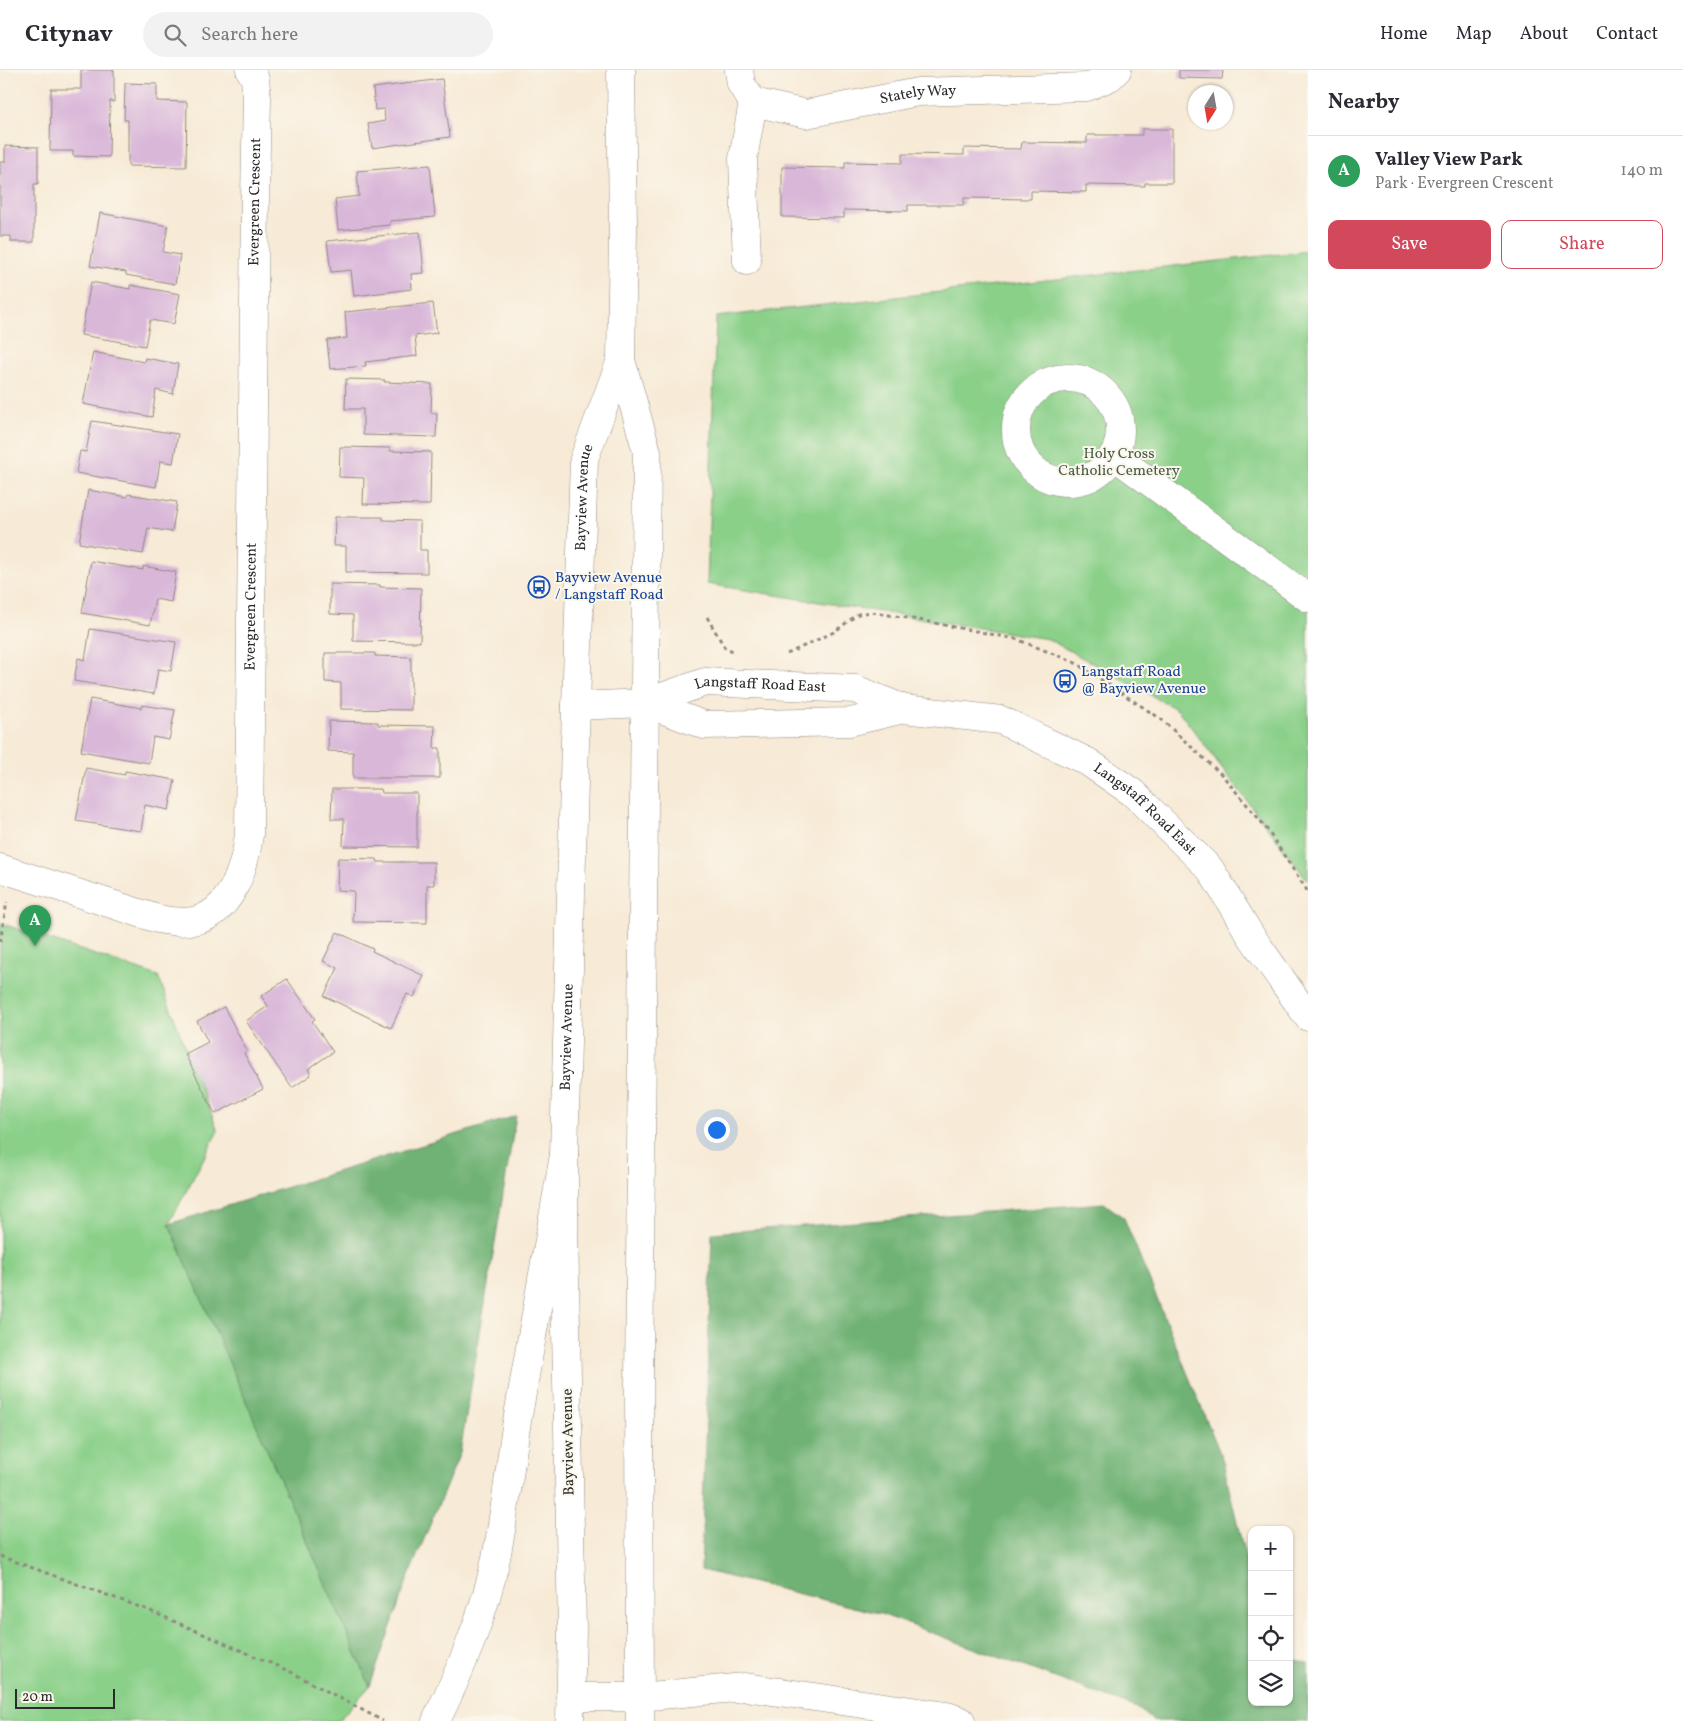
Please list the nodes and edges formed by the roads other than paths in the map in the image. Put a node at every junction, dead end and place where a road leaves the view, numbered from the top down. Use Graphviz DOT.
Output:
graph roads {
  1 [pos="250,70"];
  2 [pos="621,70"];
  3 [pos="739,70"];
  4 [pos="1117,70"];
  5 [pos="752,102"];
  6 [pos="746,261"];
  7 [pos="621,360"];
  8 [pos="1113,455"];
  9 [pos="1308,598"];
  10 [pos="645,703"];
  11 [pos="576,706"];
  12 [pos="904,709"];
  13 [pos="6,870"];
  14 [pos="1308,1017"];
  15 [pos="564,1155"];
  16 [pos="570,1709"];
  17 [pos="640,1709"];
  18 [pos="436,1721"];
  19 [pos="962,1721"];
  1 -- 13 [label="main road, Evergreen Crescent"];
  2 -- 7 [label="main road, Bayview Avenue"];
  3 -- 5 [label="main road"];
  4 -- 5 [label="main road, Stately Way"];
  5 -- 6 [label="main road"];
  7 -- 10 [label="main road, Bayview Avenue"];
  7 -- 11 [label="main road, Bayview Avenue"];
  8 -- 9 [label="main road"];
  10 -- 11 [label="main road, Langstaff Road East"];
  10 -- 12 [label="main road, Langstaff Road East"];
  10 -- 12 [label="main road, Langstaff Road East"];
  10 -- 17 [label="main road, Bayview Avenue"];
  11 -- 15 [label="main road, Bayview Avenue"];
  12 -- 14 [label="main road, Langstaff Road East"];
  15 -- 16 [label="main road, Bayview Avenue"];
  15 -- 18 [label="main road"];
  16 -- 17 [label="main road"];
  17 -- 19 [label="main road"];
}
